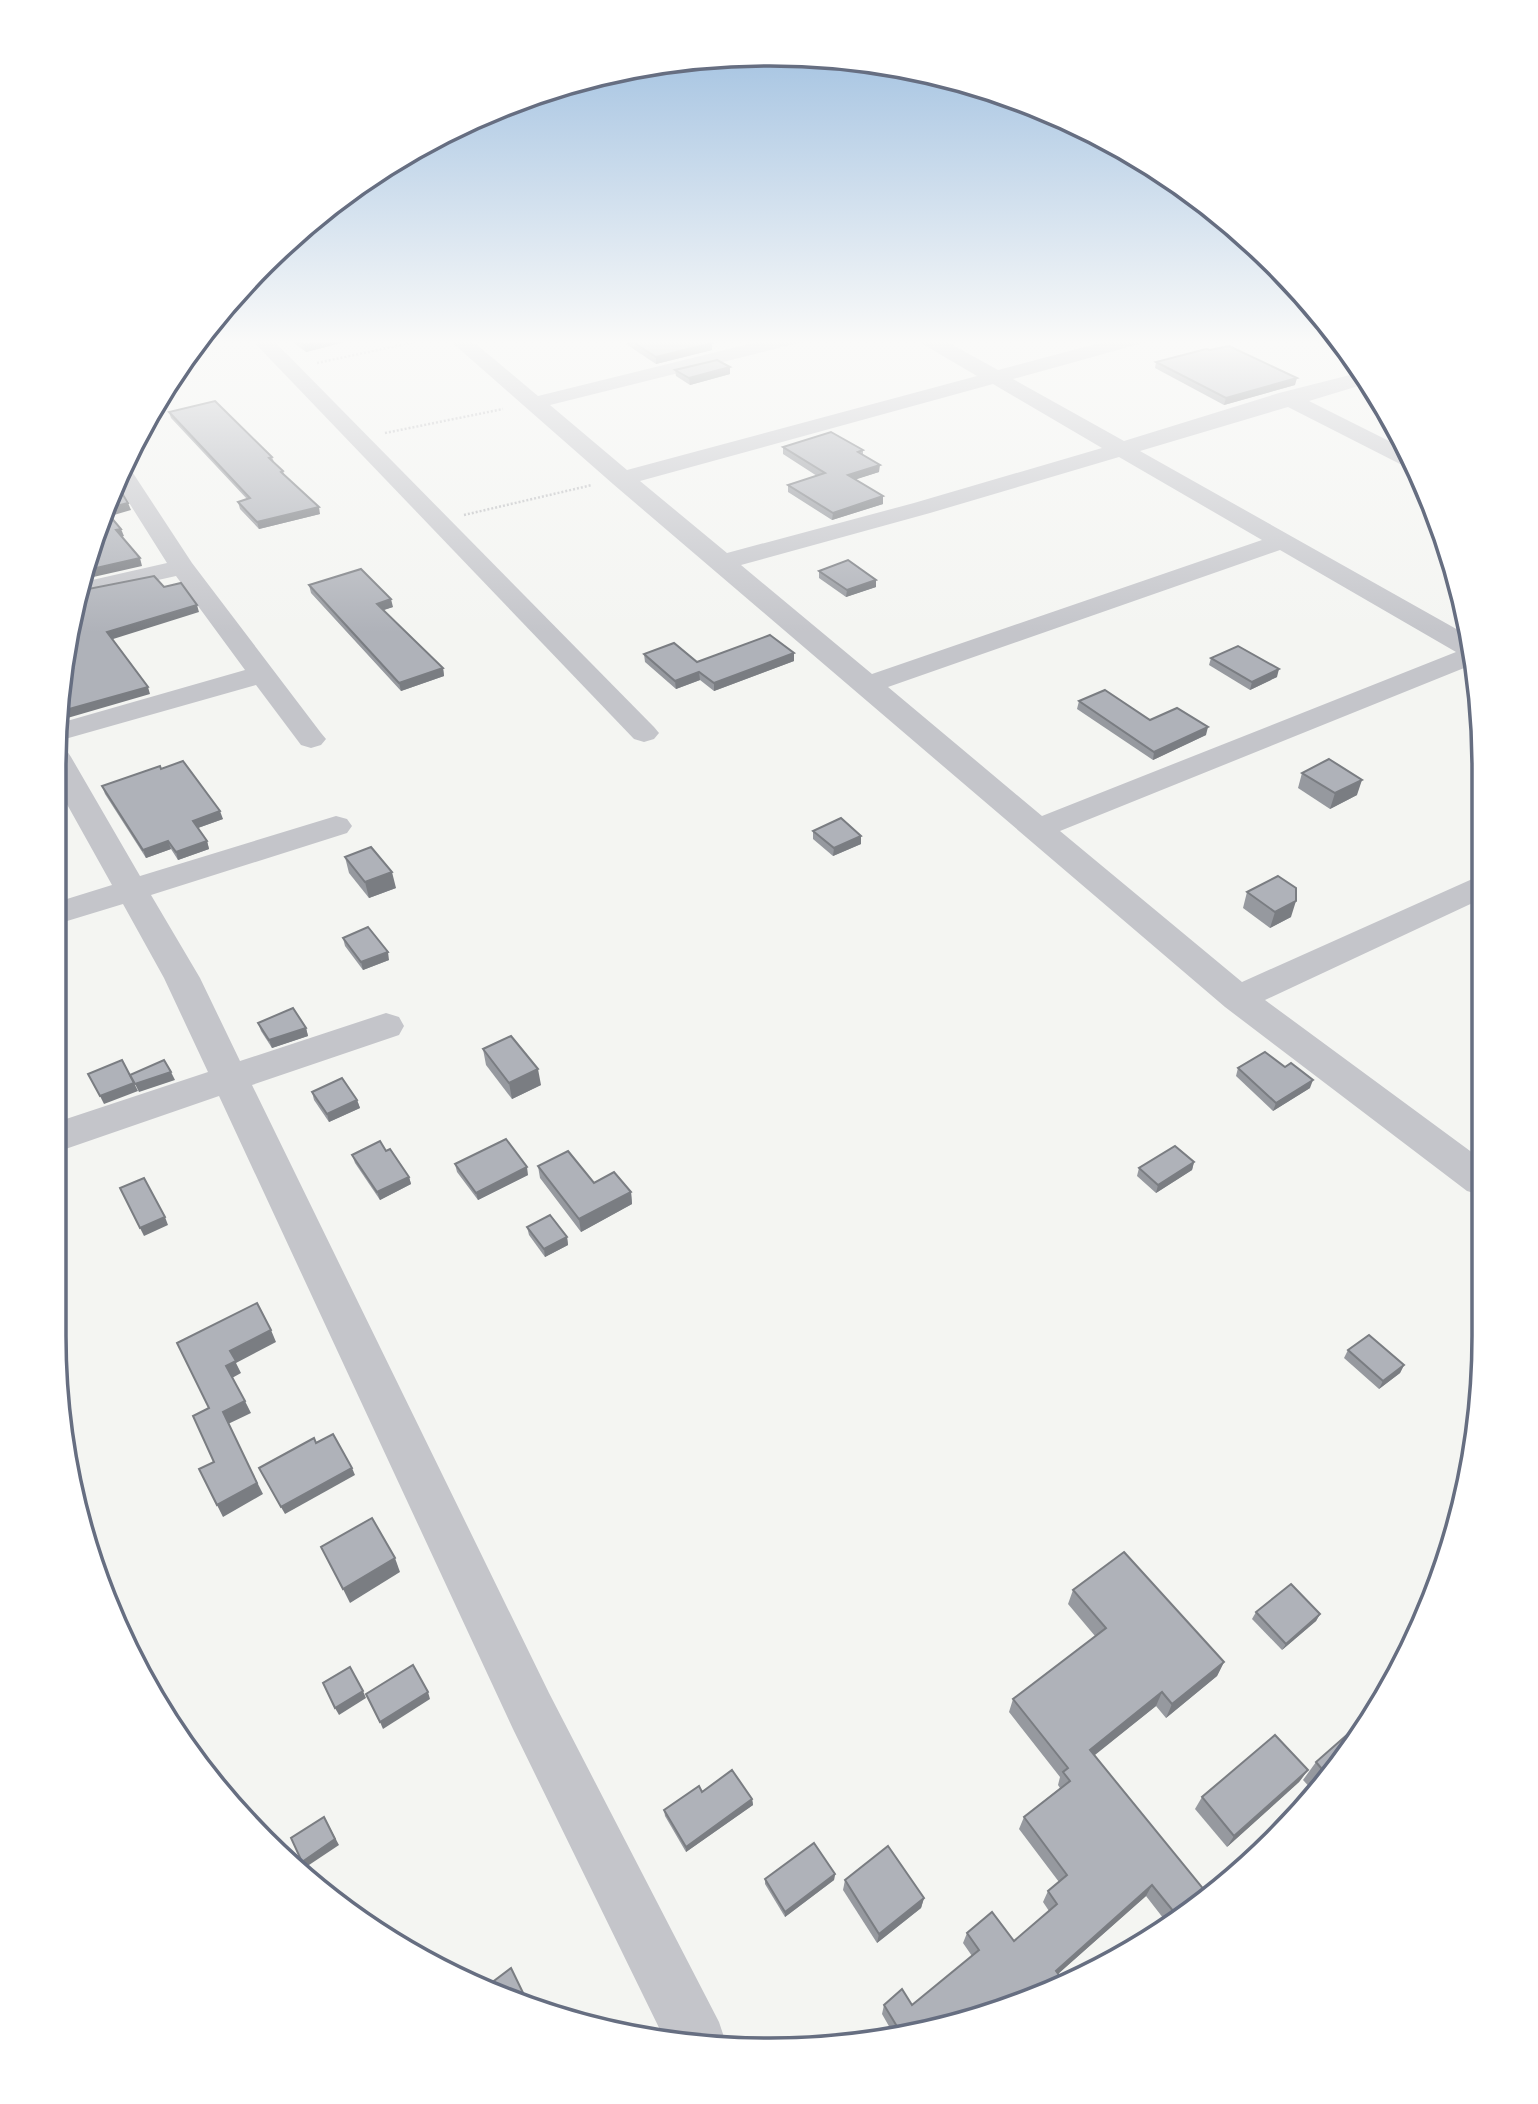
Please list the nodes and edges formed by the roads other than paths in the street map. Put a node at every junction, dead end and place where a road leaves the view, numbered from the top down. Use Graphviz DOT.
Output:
graph roads {
  1 [pos="359,437"];
  2 [pos="573,437"];
  3 [pos="772,437"];
  4 [pos="1101,437"];
  5 [pos="1160,437"];
  6 [pos="1366,437"];
  7 [pos="1122,449"];
  8 [pos="1396,452"];
  9 [pos="621,479"];
  10 [pos="128,483"];
  11 [pos="1283,541"];
  12 [pos="722,562"];
  13 [pos="182,567"];
  14 [pos="90,588"];
  15 [pos="1460,642"];
  16 [pos="1462,659"];
  17 [pos="262,674"];
  18 [pos="868,685"];
  19 [pos="68,730"];
  20 [pos="644,733"];
  21 [pos="311,739"];
  22 [pos="66,774"];
  23 [pos="336,826"];
  24 [pos="1038,829"];
  25 [pos="132,890"];
  26 [pos="1472,890"];
  27 [pos="66,910"];
  28 [pos="1238,998"];
  29 [pos="386,1026"];
  30 [pos="229,1078"];
  31 [pos="66,1134"];
  32 [pos="1472,1173"];
  33 [pos="693,2033"];
  1 -- 20 [label="street"];
  2 -- 9 [label="street"];
  3 -- 9 [label="street"];
  4 -- 7 [label="street"];
  5 -- 7 [label="street"];
  6 -- 8 [label="street"];
  7 -- 11 [label="street"];
  7 -- 12 [label="street"];
  9 -- 12 [label="street"];
  10 -- 13 [label="street"];
  11 -- 15 [label="street"];
  11 -- 18 [label="street"];
  12 -- 18 [label="street"];
  13 -- 14 [label="street"];
  13 -- 17 [label="street"];
  16 -- 24 [label="street"];
  17 -- 19 [label="street"];
  17 -- 21 [label="street"];
  18 -- 24 [label="street"];
  22 -- 25 [label="street"];
  23 -- 25 [label="street"];
  24 -- 28 [label="street"];
  25 -- 27 [label="street"];
  25 -- 30 [label="street"];
  26 -- 28 [label="street"];
  28 -- 32 [label="street"];
  29 -- 30 [label="street"];
  30 -- 31 [label="street"];
  30 -- 33 [label="street"];
}
